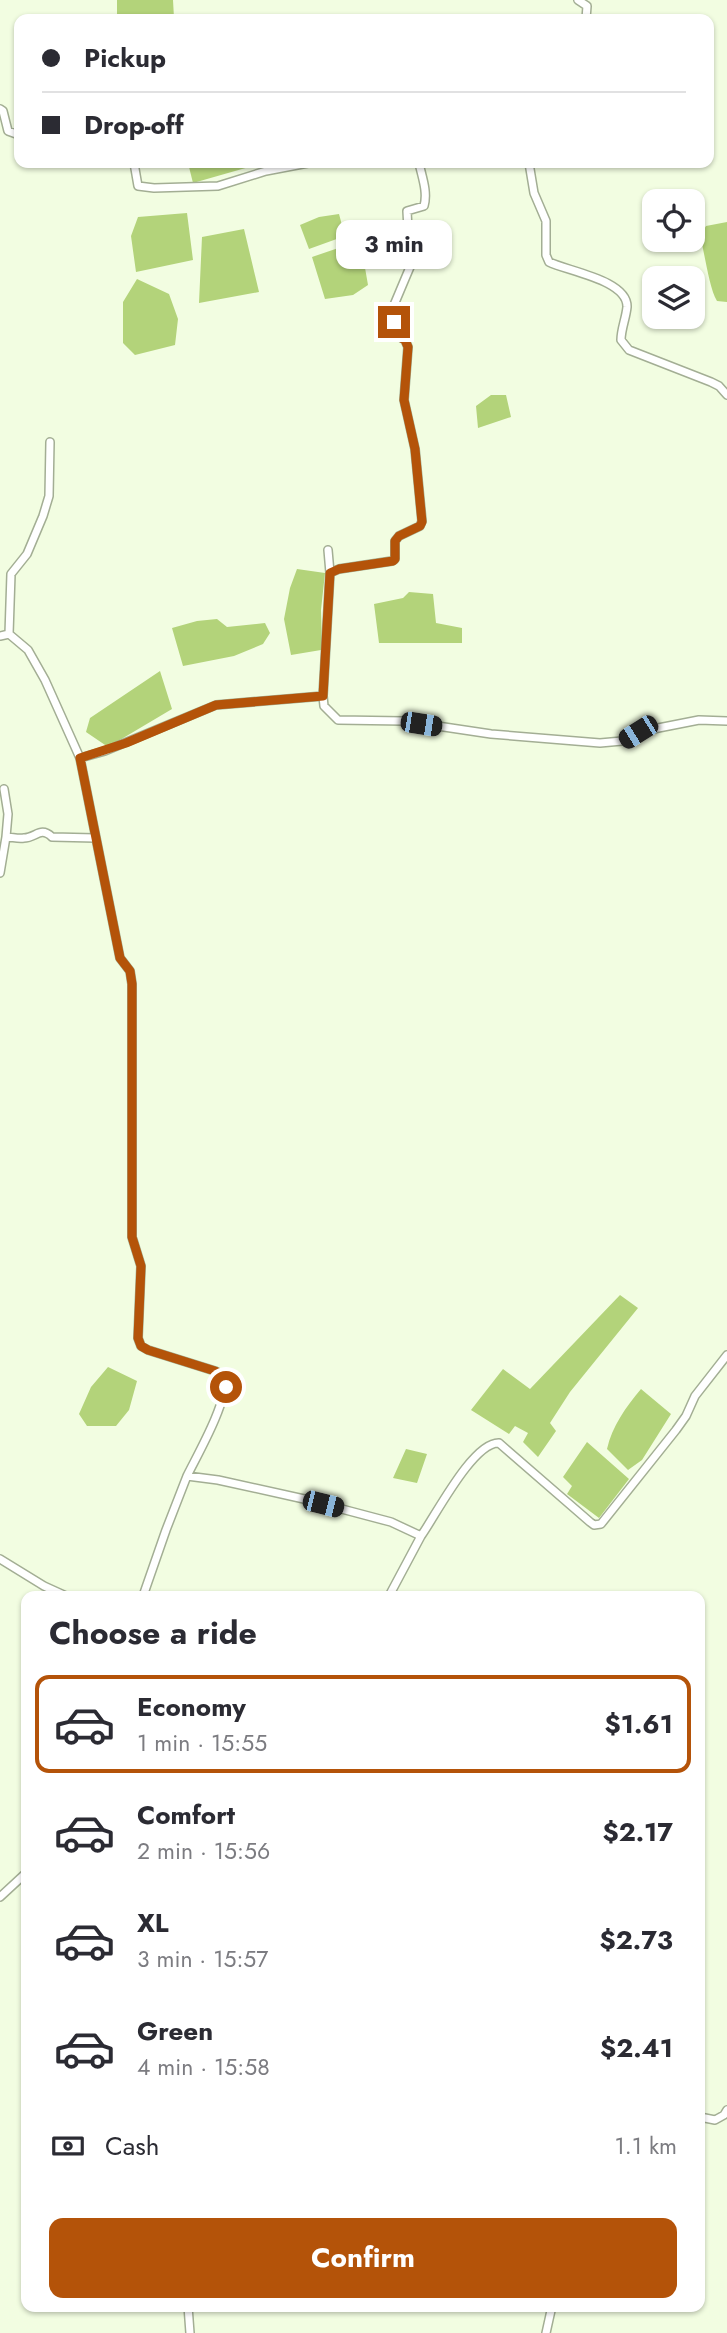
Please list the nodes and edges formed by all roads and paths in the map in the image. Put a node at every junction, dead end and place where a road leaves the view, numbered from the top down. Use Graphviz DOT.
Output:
graph roads {
  1 [pos="578,0"];
  2 [pos="586,14"];
  3 [pos="0,110"];
  4 [pos="14,133"];
  5 [pos="135,168"];
  6 [pos="282,168"];
  7 [pos="420,168"];
  8 [pos="530,168"];
  9 [pos="727,395"];
  10 [pos="50,442"];
  11 [pos="328,550"];
  12 [pos="330,573"];
  13 [pos="9,634"];
  14 [pos="0,636"];
  15 [pos="323,696"];
  16 [pos="727,721"];
  17 [pos="80,758"];
  18 [pos="5,789"];
  19 [pos="6,837"];
  20 [pos="95,838"];
  21 [pos="0,873"];
  22 [pos="727,1355"];
  23 [pos="187,1476"];
  24 [pos="421,1536"];
  25 [pos="0,1559"];
  26 [pos="55,1591"];
  27 [pos="145,1591"];
  28 [pos="392,1591"];
  29 [pos="21,1878"];
  30 [pos="0,1897"];
  31 [pos="727,2110"];
  32 [pos="705,2118"];
  33 [pos="188,2312"];
  34 [pos="551,2312"];
  35 [pos="190,2333"];
  36 [pos="546,2333"];
  1 -- 2 [label="street"];
  3 -- 4 [label="street"];
  5 -- 6 [label="street"];
  7 -- 12 [label="street"];
  8 -- 9 [label="street"];
  10 -- 13 [label="street"];
  11 -- 12 [label="street"];
  12 -- 15 [label="street"];
  13 -- 14 [label="street"];
  13 -- 17 [label="street"];
  15 -- 16 [label="street"];
  15 -- 17 [label="street"];
  17 -- 20 [label="street"];
  18 -- 19 [label="street"];
  19 -- 20 [label="street"];
  19 -- 21 [label="street"];
  20 -- 23 [label="street"];
  22 -- 24 [label="street"];
  23 -- 24 [label="street"];
  23 -- 27 [label="street"];
  24 -- 28 [label="street"];
  25 -- 26 [label="street"];
  29 -- 30 [label="street"];
  31 -- 32 [label="street"];
  33 -- 35 [label="street"];
  34 -- 36 [label="street"];
}
